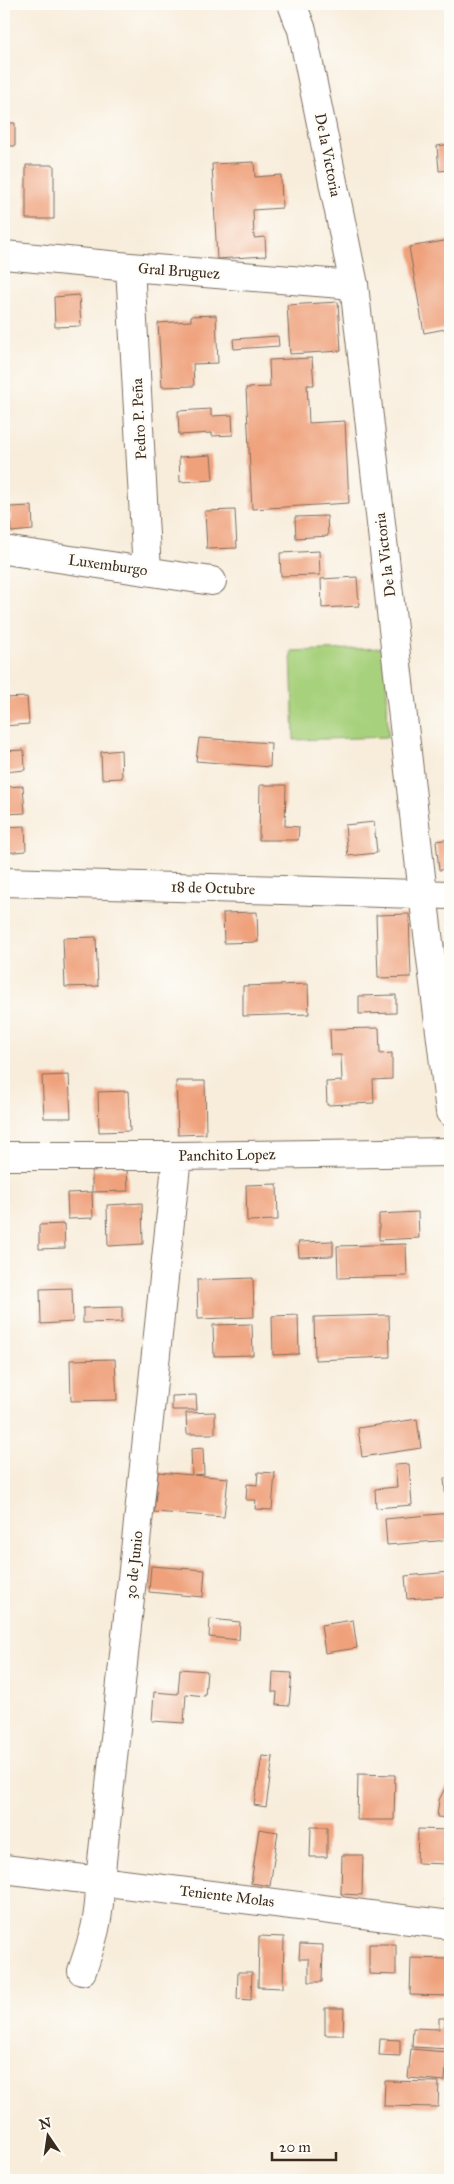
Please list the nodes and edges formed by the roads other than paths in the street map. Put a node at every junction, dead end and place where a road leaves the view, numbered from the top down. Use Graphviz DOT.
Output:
graph roads {
  1 [pos="292,4"];
  2 [pos="4,255"];
  3 [pos="130,267"];
  4 [pos="354,285"];
  5 [pos="4,550"];
  6 [pos="147,571"];
  7 [pos="212,582"];
  8 [pos="4,882"];
  9 [pos="423,894"];
  10 [pos="450,896"];
  11 [pos="450,1112"];
  12 [pos="450,1152"];
  13 [pos="4,1156"];
  14 [pos="177,1156"];
  15 [pos="4,1869"];
  16 [pos="100,1880"];
  17 [pos="450,1925"];
  18 [pos="82,1971"];
  1 -- 4 [label="street, De la Victoria"];
  2 -- 3 [label="street, Gral Bruguez"];
  3 -- 4 [label="street, Gral Bruguez"];
  3 -- 6 [label="street, Pedro P. Peña"];
  4 -- 9 [label="street, De la Victoria"];
  5 -- 6 [label="street, Luxemburgo"];
  6 -- 7 [label="street, Luxemburgo"];
  8 -- 9 [label="street, 18 de Octubre"];
  9 -- 10 [label="street, 18 de Octubre"];
  9 -- 11 [label="street, De la Victoria"];
  12 -- 14 [label="street, Panchito Lopez"];
  13 -- 14 [label="street, Panchito Lopez"];
  14 -- 16 [label="street, 30 de Junio"];
  15 -- 16 [label="street, Teniente Molas"];
  16 -- 17 [label="street, Teniente Molas"];
  16 -- 18 [label="street, 30 de Junio"];
}
